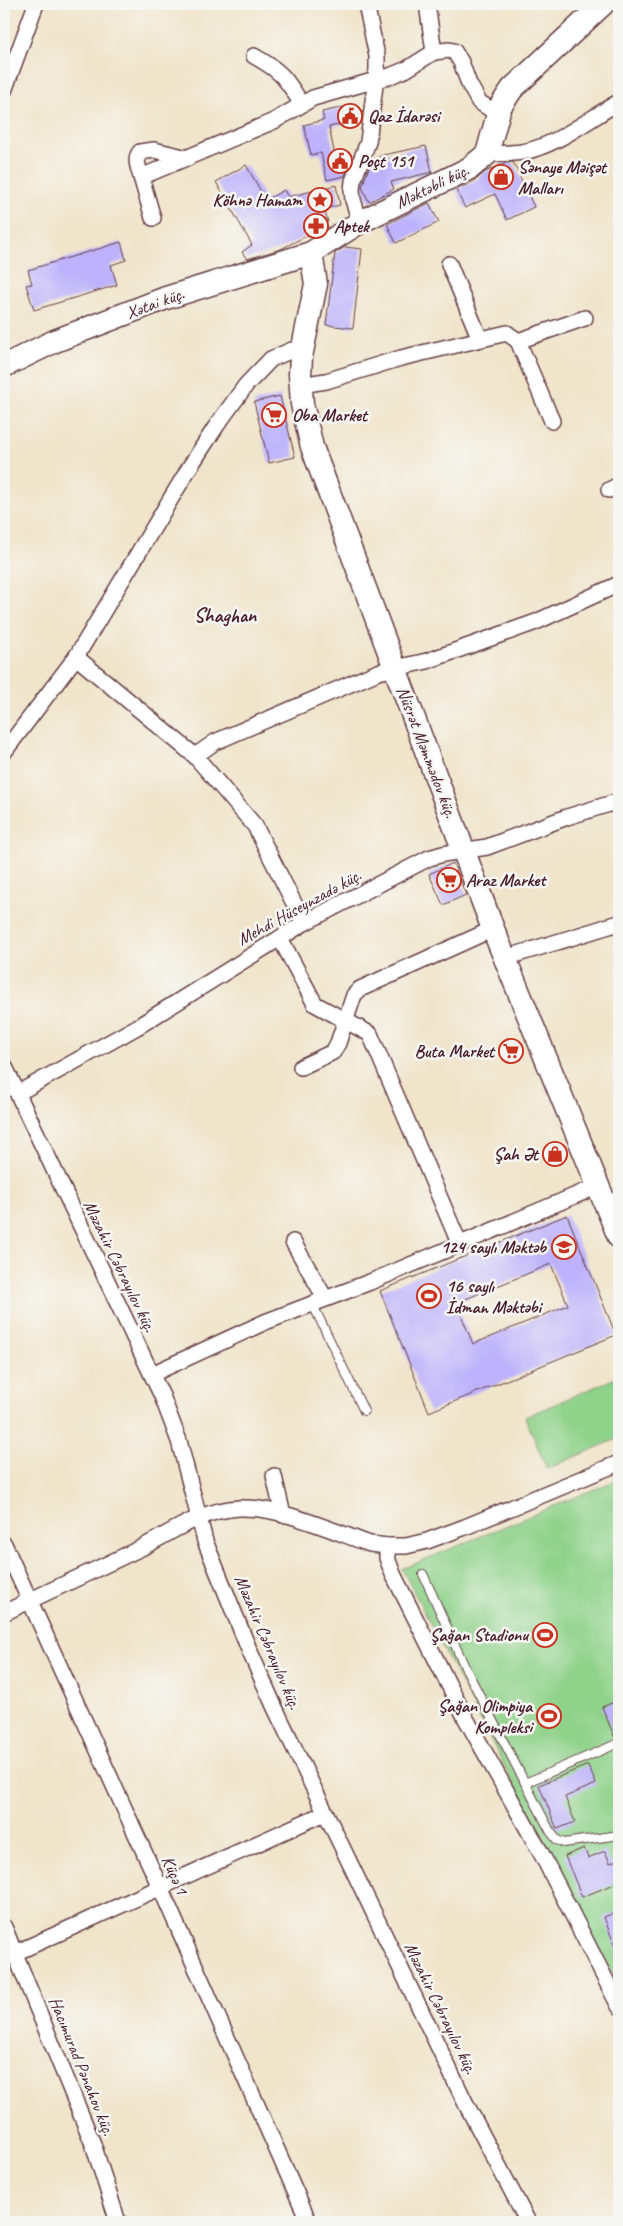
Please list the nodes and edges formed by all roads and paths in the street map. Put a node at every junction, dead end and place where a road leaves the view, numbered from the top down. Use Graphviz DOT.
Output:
graph roads {
  1 [pos="36,4"];
  2 [pos="366,4"];
  3 [pos="427,4"];
  4 [pos="603,4"];
  5 [pos="434,52"];
  6 [pos="254,56"];
  7 [pos="375,81"];
  8 [pos="4,91"];
  9 [pos="301,103"];
  10 [pos="617,108"];
  11 [pos="498,114"];
  12 [pos="486,154"];
  13 [pos="188,158"];
  14 [pos="141,178"];
  15 [pos="153,218"];
  16 [pos="360,222"];
  17 [pos="311,253"];
  18 [pos="449,264"];
  19 [pos="585,318"];
  20 [pos="480,339"];
  21 [pos="518,341"];
  22 [pos="302,349"];
  23 [pos="4,366"];
  24 [pos="300,385"];
  25 [pos="552,421"];
  26 [pos="619,584"];
  27 [pos="76,657"];
  28 [pos="394,668"];
  29 [pos="4,752"];
  30 [pos="196,756"];
  31 [pos="619,801"];
  32 [pos="466,851"];
  33 [pos="304,922"];
  34 [pos="619,923"];
  35 [pos="493,929"];
  36 [pos="280,938"];
  37 [pos="505,958"];
  38 [pos="345,1020"];
  39 [pos="4,1065"];
  40 [pos="301,1067"];
  41 [pos="18,1093"];
  42 [pos="598,1186"];
  43 [pos="619,1237"];
  44 [pos="293,1242"];
  45 [pos="460,1245"];
  46 [pos="318,1301"];
  47 [pos="152,1374"];
  48 [pos="364,1411"];
  49 [pos="619,1463"];
  50 [pos="274,1476"];
  51 [pos="283,1515"];
  52 [pos="198,1518"];
  53 [pos="4,1544"];
  54 [pos="387,1546"];
  55 [pos="423,1574"];
  56 [pos="28,1601"];
  57 [pos="4,1613"];
  58 [pos="619,1743"];
  59 [pos="525,1783"];
  60 [pos="325,1813"];
  61 [pos="619,1835"];
  62 [pos="160,1886"];
  63 [pos="4,1927"];
  64 [pos="10,1955"];
  65 [pos="619,2006"];
  66 [pos="118,2222"];
  67 [pos="309,2222"];
  68 [pos="528,2222"];
  1 -- 8 [label="street"];
  2 -- 7 [label="street"];
  3 -- 5 [label="street"];
  4 -- 11 [label="street, Məktəbli küç."];
  5 -- 7 [label="street"];
  5 -- 11 [label="street"];
  6 -- 9 [label="street"];
  7 -- 9 [label="street"];
  7 -- 16 [label="street"];
  9 -- 13 [label="street"];
  10 -- 12 [label="street"];
  11 -- 12 [label="street, Məktəbli küç."];
  12 -- 16 [label="street, Məktəbli küç."];
  13 -- 14 [label="street"];
  13 -- 14 [label="street"];
  14 -- 15 [label="street"];
  16 -- 17 [label="street, Məktəbli küç."];
  17 -- 22 [label="street, Nüsrət Məmmədov küç."];
  17 -- 23 [label="street, Xətai küç."];
  18 -- 20 [label="street"];
  19 -- 21 [label="street"];
  20 -- 21 [label="street"];
  20 -- 24 [label="street"];
  21 -- 25 [label="street"];
  22 -- 24 [label="street, Nüsrət Məmmədov küç."];
  22 -- 27 [label="street"];
  24 -- 28 [label="street, Nüsrət Məmmədov küç."];
  26 -- 28 [label="street"];
  27 -- 29 [label="street"];
  27 -- 30 [label="street"];
  28 -- 30 [label="street"];
  28 -- 32 [label="street, Nüsrət Məmmədov küç."];
  30 -- 33 [label="street"];
  31 -- 32 [label="street, Mehdi Hüseynzadə küç."];
  32 -- 33 [label="street, Mehdi Hüseynzadə küç."];
  32 -- 35 [label="street, Nüsrət Məmmədov küç."];
  33 -- 36 [label="street, Mehdi Hüseynzadə küç."];
  34 -- 37 [label="street"];
  35 -- 37 [label="street, Nüsrət Məmmədov küç."];
  35 -- 38 [label="street"];
  36 -- 38 [label="street"];
  36 -- 41 [label="street, Mehdi Hüseynzadə küç."];
  37 -- 42 [label="street, Nüsrət Məmmədov küç."];
  38 -- 40 [label="street"];
  38 -- 45 [label="street"];
  39 -- 41 [label="street, Məzahir Cəbrayılov küç."];
  41 -- 47 [label="street, Məzahir Cəbrayılov küç."];
  42 -- 43 [label="street, Nüsrət Məmmədov küç."];
  42 -- 45 [label="street"];
  44 -- 46 [label="street"];
  45 -- 46 [label="street"];
  46 -- 47 [label="street"];
  46 -- 48 [label="lane"];
  47 -- 52 [label="street, Məzahir Cəbrayılov küç."];
  49 -- 54 [label="street"];
  50 -- 51 [label="street"];
  51 -- 52 [label="street"];
  51 -- 54 [label="street"];
  52 -- 56 [label="street"];
  52 -- 60 [label="street, Məzahir Cəbrayılov küç."];
  53 -- 56 [label="street, Küçə 1"];
  54 -- 65 [label="street"];
  55 -- 59 [label="lane"];
  56 -- 57 [label="street"];
  56 -- 62 [label="street, Küçə 1"];
  58 -- 59 [label="lane"];
  59 -- 61 [label="lane"];
  60 -- 62 [label="street"];
  60 -- 68 [label="street, Məzahir Cəbrayılov küç."];
  62 -- 64 [label="street"];
  62 -- 67 [label="street, Küçə 1"];
  63 -- 64 [label="street, Hacımurad Pənahov küç."];
  64 -- 66 [label="street, Hacımurad Pənahov küç."];
}
